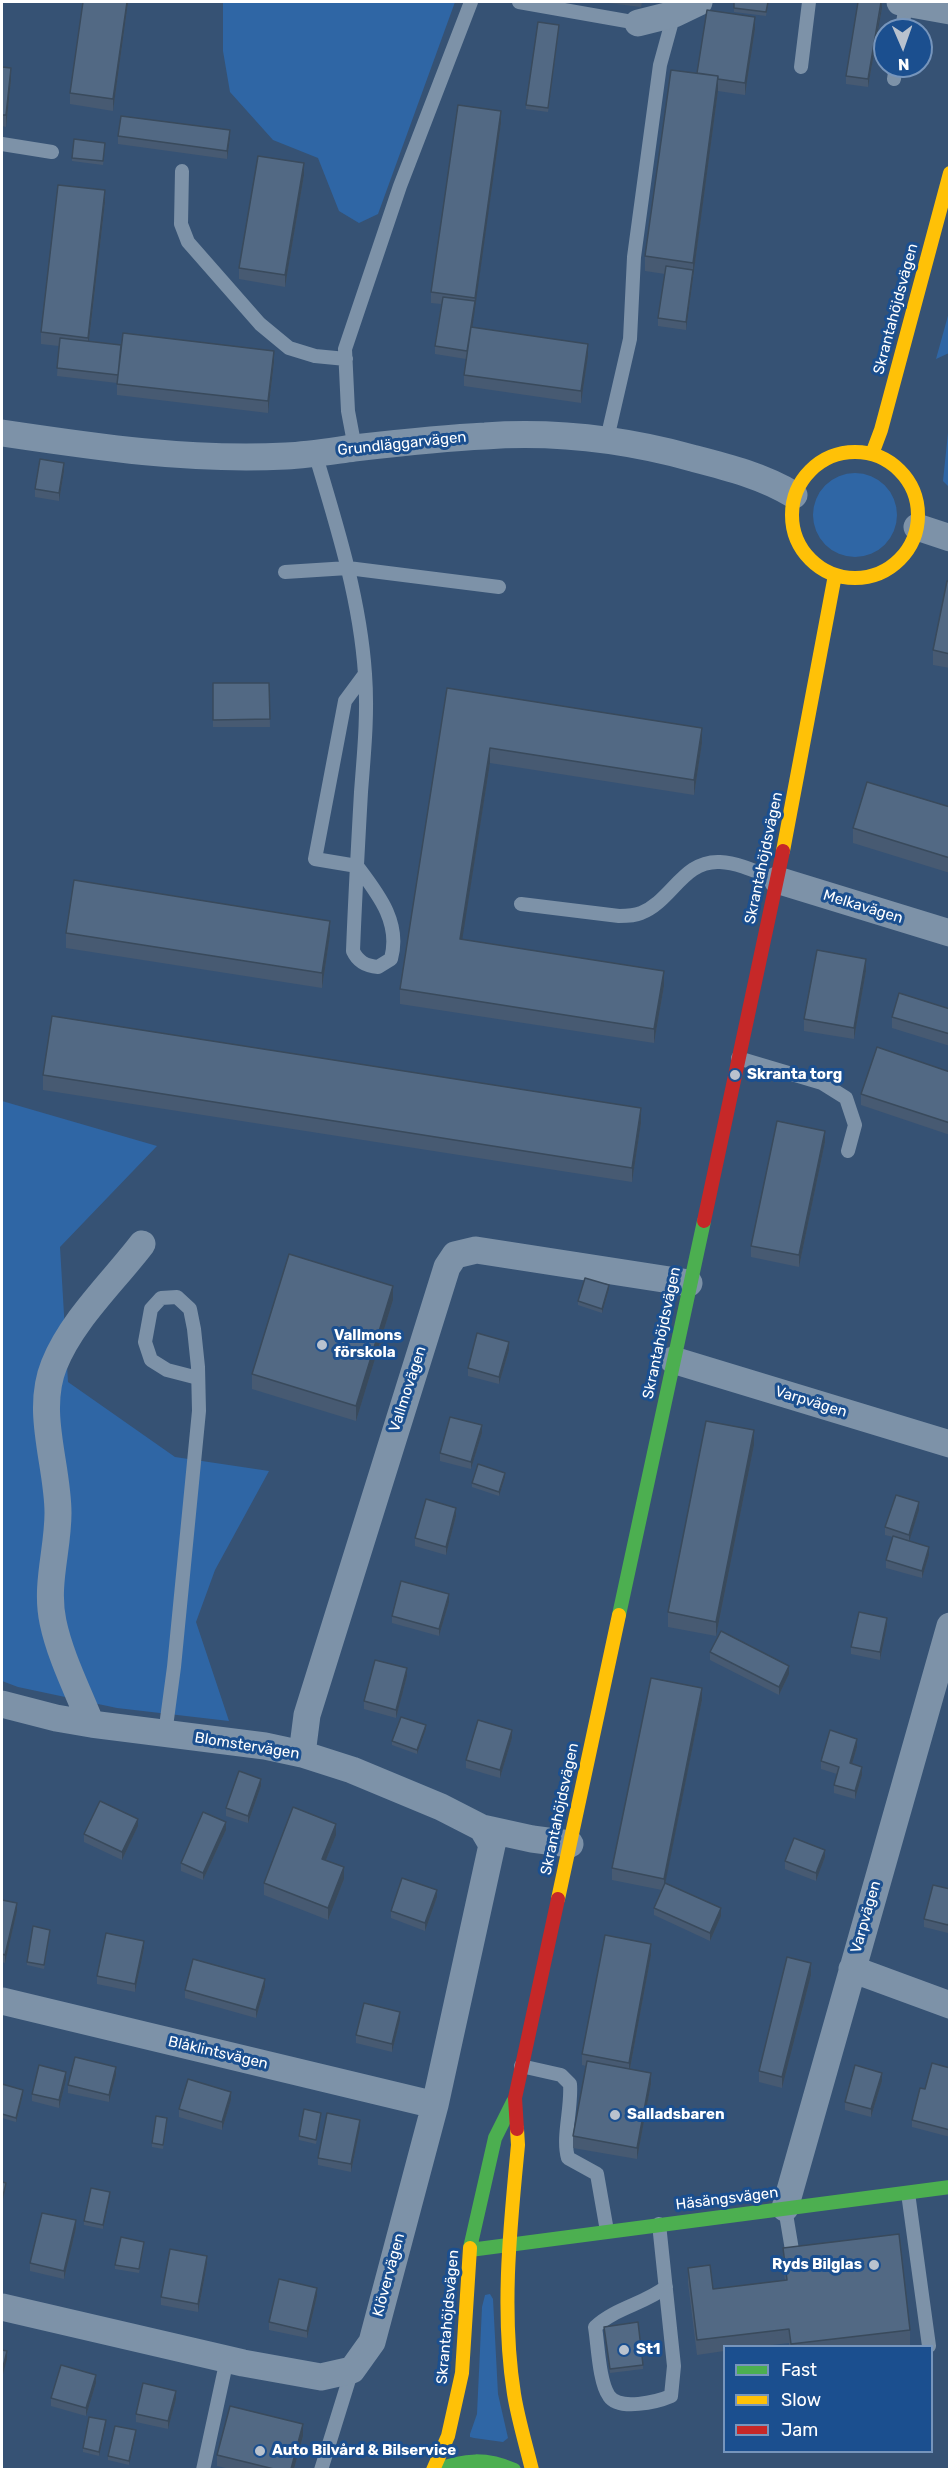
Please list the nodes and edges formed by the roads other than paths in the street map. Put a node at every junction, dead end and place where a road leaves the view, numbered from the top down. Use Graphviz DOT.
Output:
graph roads {
  1 [pos="471,2"];
  2 [pos="519,2"];
  3 [pos="699,2"];
  4 [pos="809,2"];
  5 [pos="903,2"];
  6 [pos="950,11"];
  7 [pos="674,14"];
  8 [pos="902,18"];
  9 [pos="638,23"];
  10 [pos="801,67"];
  11 [pos="2,144"];
  12 [pos="52,152"];
  13 [pos="182,171"];
  14 [pos="950,173"];
  15 [pos="346,359"];
  16 [pos="2,433"];
  17 [pos="607,439"];
  18 [pos="355,448"];
  19 [pos="315,453"];
  20 [pos="872,454"];
  21 [pos="794,495"];
  22 [pos="917,527"];
  23 [pos="950,538"];
  24 [pos="348,568"];
  25 [pos="285,572"];
  26 [pos="835,575"];
  27 [pos="499,587"];
  28 [pos="365,674"];
  29 [pos="357,866"];
  30 [pos="777,880"];
  31 [pos="520,904"];
  32 [pos="950,933"];
  33 [pos="738,1058"];
  34 [pos="848,1151"];
  35 [pos="142,1244"];
  36 [pos="689,1283"];
  37 [pos="674,1360"];
  38 [pos="198,1378"];
  39 [pos="950,1444"];
  40 [pos="950,1626"];
  41 [pos="2,1704"];
  42 [pos="91,1724"];
  43 [pos="165,1734"];
  44 [pos="302,1754"];
  45 [pos="482,1828"];
  46 [pos="570,1844"];
  47 [pos="852,1969"];
  48 [pos="2,2001"];
  49 [pos="950,2005"];
  50 [pos="521,2066"];
  51 [pos="515,2098"];
  52 [pos="435,2104"];
  53 [pos="950,2187"];
  54 [pos="908,2193"];
  55 [pos="785,2208"];
  56 [pos="659,2224"];
  57 [pos="607,2231"];
  58 [pos="508,2245"];
  59 [pos="470,2250"];
  60 [pos="794,2262"];
  61 [pos="666,2287"];
  62 [pos="2,2307"];
  63 [pos="928,2345"];
  64 [pos="227,2359"];
  65 [pos="352,2370"];
  66 [pos="202,2469"];
  67 [pos="321,2469"];
  68 [pos="433,2469"];
  69 [pos="437,2469"];
  70 [pos="514,2469"];
  71 [pos="532,2469"];
  1 -- 15 [label="lane"];
  2 -- 9 [label="lane"];
  3 -- 7 [label="street"];
  4 -- 10 [label="lane"];
  5 -- 6 [label="street"];
  5 -- 8 [label="lane"];
  7 -- 9 [label="street"];
  7 -- 17 [label="lane"];
  11 -- 12 [label="lane"];
  13 -- 15 [label="lane"];
  14 -- 20 [label="main road, Skrantahöjdsvägen"];
  15 -- 18 [label="lane"];
  16 -- 19 [label="street, Grundläggarvägen"];
  17 -- 18 [label="street, Grundläggarvägen"];
  17 -- 21 [label="street, Grundläggarvägen"];
  18 -- 19 [label="street, Grundläggarvägen"];
  19 -- 24 [label="lane"];
  20 -- 21 [label="main road"];
  20 -- 22 [label="main road"];
  21 -- 26 [label="main road"];
  22 -- 23 [label="street"];
  22 -- 26 [label="main road"];
  24 -- 25 [label="lane"];
  24 -- 27 [label="lane"];
  24 -- 28 [label="lane"];
  26 -- 30 [label="main road, Skrantahöjdsvägen"];
  28 -- 29 [label="lane"];
  28 -- 29 [label="lane"];
  29 -- 29 [label="lane"];
  30 -- 31 [label="lane"];
  30 -- 32 [label="street, Melkavägen"];
  30 -- 33 [label="main road, Skrantahöjdsvägen"];
  33 -- 34 [label="lane"];
  33 -- 36 [label="main road, Skrantahöjdsvägen"];
  35 -- 42 [label="street"];
  36 -- 37 [label="main road, Skrantahöjdsvägen"];
  36 -- 44 [label="street, Vallmovägen"];
  37 -- 39 [label="street, Varpvägen"];
  37 -- 46 [label="main road, Skrantahöjdsvägen"];
  38 -- 38 [label="lane"];
  38 -- 43 [label="lane"];
  40 -- 47 [label="street, Varpvägen"];
  41 -- 42 [label="street, Blomstervägen"];
  42 -- 43 [label="street, Blomstervägen"];
  43 -- 44 [label="street, Blomstervägen"];
  44 -- 45 [label="street, Blomstervägen"];
  45 -- 46 [label="street, Blomstervägen"];
  45 -- 52 [label="street, Klövervägen"];
  46 -- 50 [label="main road, Skrantahöjdsvägen"];
  47 -- 49 [label="street"];
  47 -- 55 [label="street, Varpvägen"];
  48 -- 52 [label="street, Blåklintsvägen"];
  50 -- 51 [label="main road, Skrantahöjdsvägen"];
  50 -- 57 [label="lane"];
  51 -- 58 [label="main road, Skrantahöjdsvägen"];
  51 -- 59 [label="main road, Skrantahöjdsvägen"];
  52 -- 65 [label="street, Klövervägen"];
  53 -- 54 [label="main road, Häsängsvägen"];
  54 -- 55 [label="main road, Häsängsvägen"];
  54 -- 63 [label="lane"];
  55 -- 56 [label="main road, Häsängsvägen"];
  55 -- 60 [label="lane"];
  56 -- 57 [label="main road, Häsängsvägen"];
  56 -- 61 [label="lane"];
  57 -- 58 [label="main road, Häsängsvägen"];
  58 -- 59 [label="main road, Häsängsvägen"];
  58 -- 71 [label="main road, Skrantahöjdsvägen"];
  59 -- 68 [label="main road, Skrantahöjdsvägen"];
  61 -- 61 [label="lane"];
  62 -- 64 [label="street"];
  64 -- 65 [label="street"];
  64 -- 66 [label="lane"];
  65 -- 67 [label="lane"];
  69 -- 70 [label="main road"];
}
